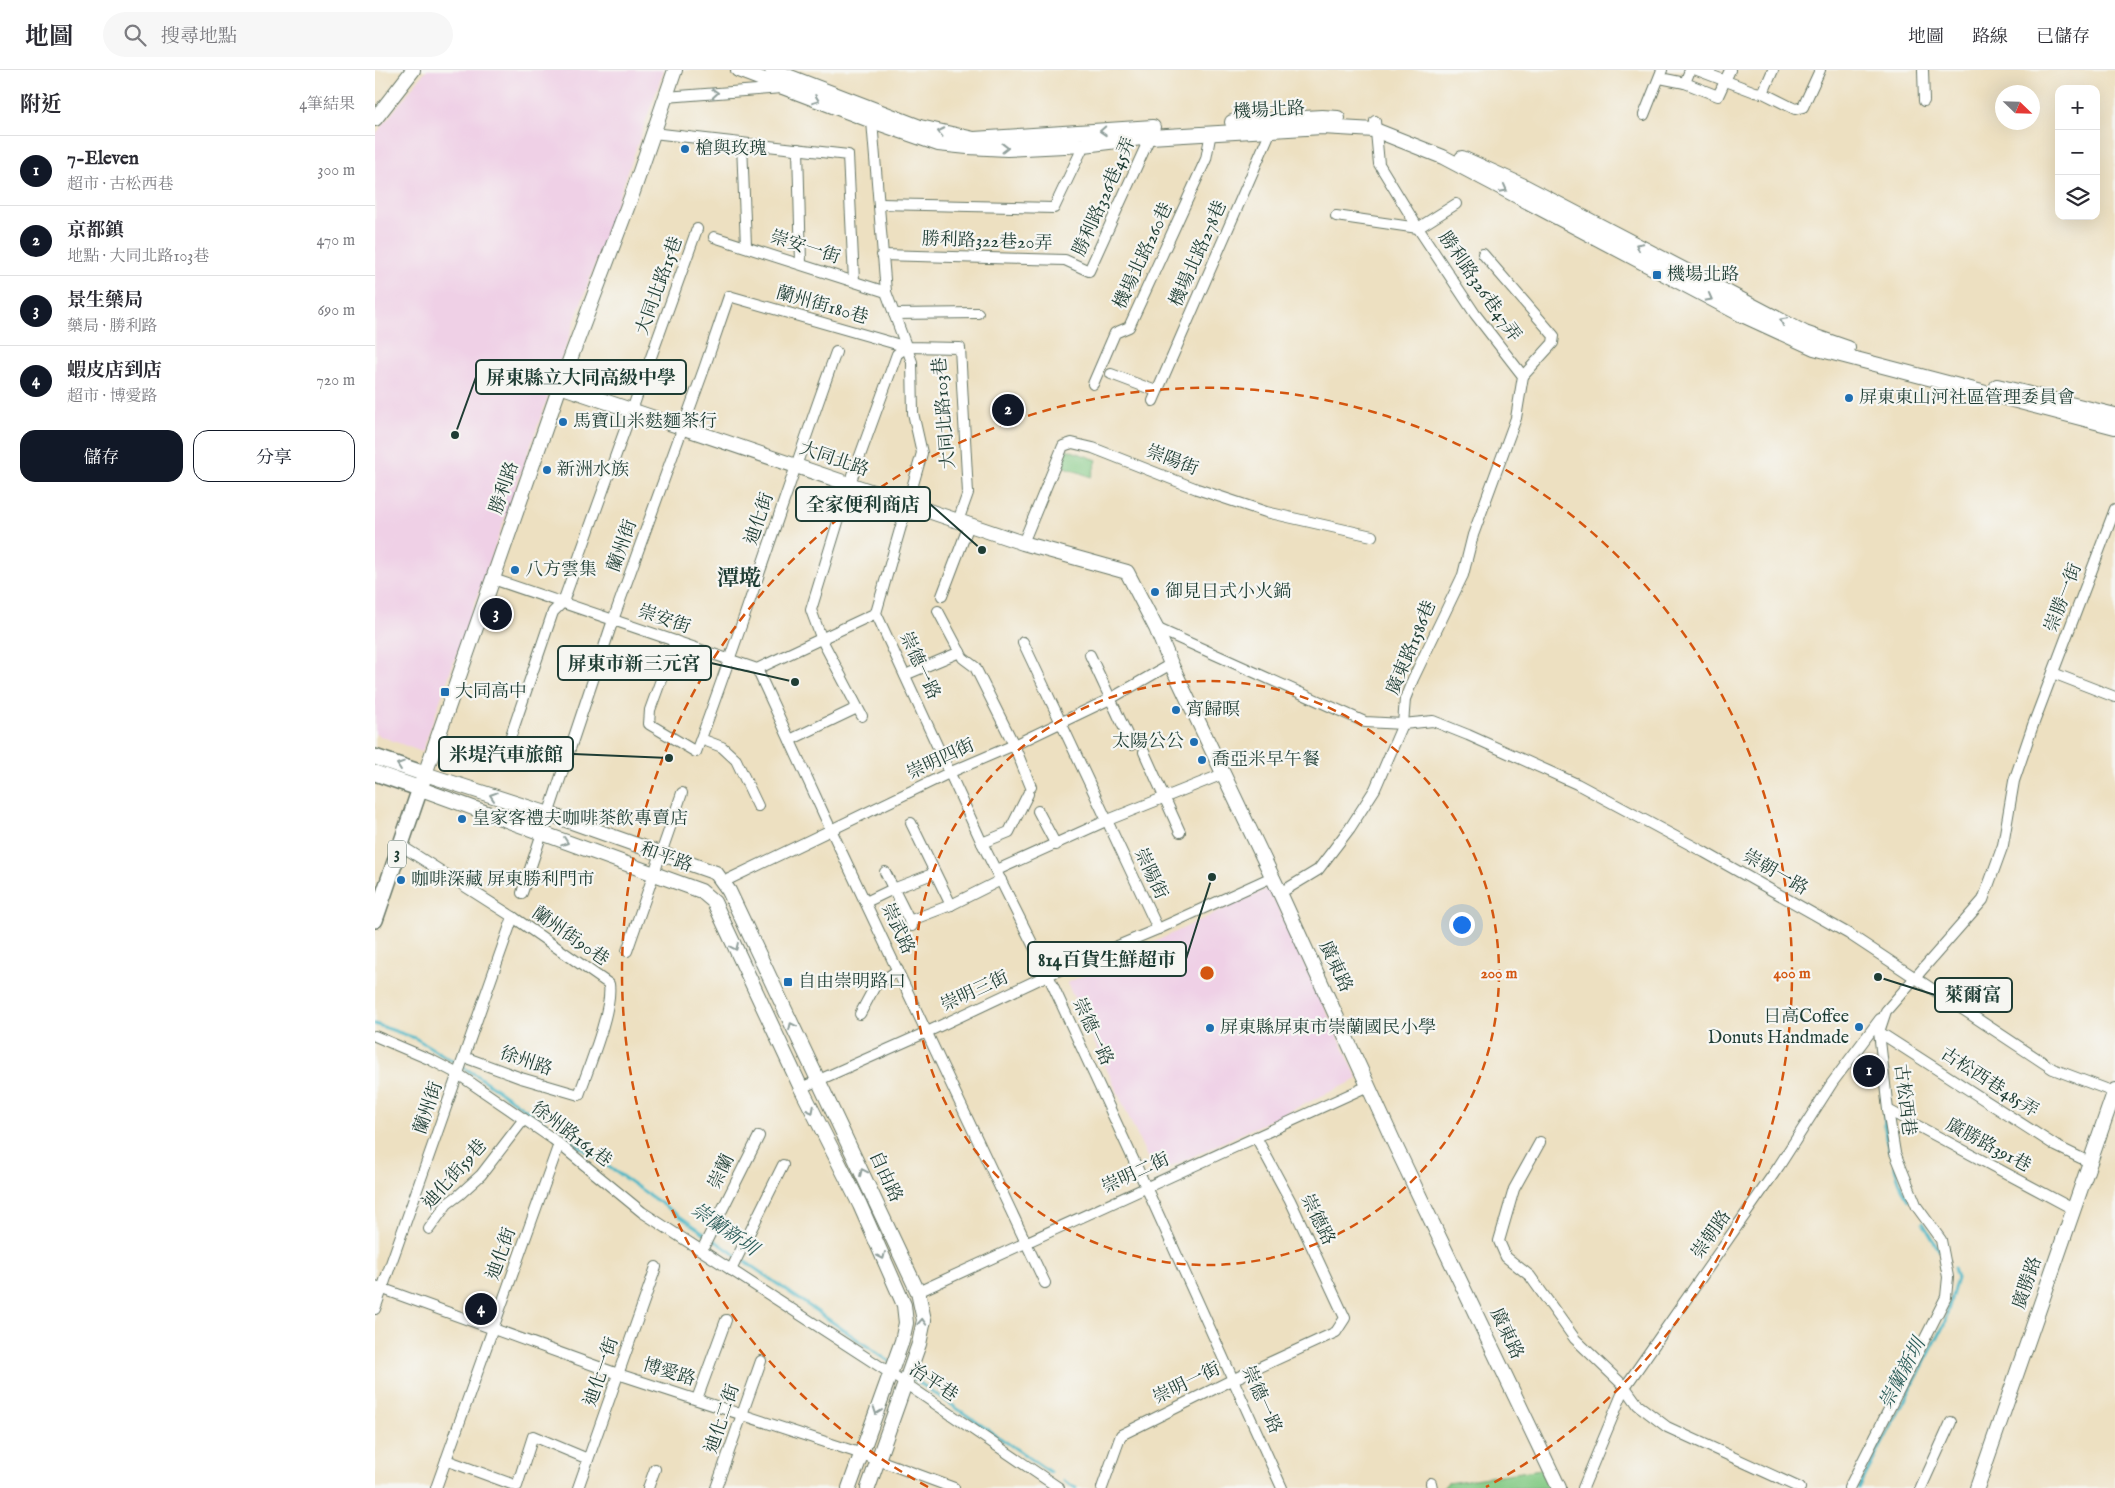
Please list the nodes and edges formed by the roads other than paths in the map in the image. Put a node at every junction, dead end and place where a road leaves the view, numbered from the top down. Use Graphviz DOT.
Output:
graph roads {
  1 [pos="401,70"];
  2 [pos="413,70"];
  3 [pos="675,70"];
  4 [pos="738,70"];
  5 [pos="772,70"];
  6 [pos="1690,70"];
  7 [pos="1697,70"];
  8 [pos="1773,70"];
  9 [pos="1820,70"];
  10 [pos="1923,70"];
  11 [pos="1661,74"];
  12 [pos="1728,75"];
  13 [pos="787,82"];
  14 [pos="1685,83"];
  15 [pos="1763,92"];
  16 [pos="666,98"];
  17 [pos="1924,101"];
  18 [pos="375,104"];
  19 [pos="1644,115"];
  20 [pos="375,119"];
  21 [pos="872,121"];
  22 [pos="1375,126"];
  23 [pos="1271,130"];
  24 [pos="1211,132"];
  25 [pos="653,133"];
  26 [pos="1150,136"];
  27 [pos="742,144"];
  28 [pos="1084,145"];
  29 [pos="797,149"];
  30 [pos="879,204"];
  31 [pos="1456,204"];
  32 [pos="1336,216"];
  33 [pos="1418,228"];
  34 [pos="697,229"];
  35 [pos="714,237"];
  36 [pos="746,246"];
  37 [pos="1483,254"];
  38 [pos="882,255"];
  39 [pos="801,264"];
  40 [pos="1089,271"];
  41 [pos="854,281"];
  42 [pos="886,292"];
  43 [pos="729,296"];
  44 [pos="978,313"];
  45 [pos="894,314"];
  46 [pos="907,347"];
  47 [pos="836,352"];
  48 [pos="1111,374"];
  49 [pos="1523,376"];
  50 [pos="1093,384"];
  51 [pos="560,386"];
  52 [pos="633,410"];
  53 [pos="2115,415"];
  54 [pos="2115,427"];
  55 [pos="683,428"];
  56 [pos="795,466"];
  57 [pos="849,486"];
  58 [pos="908,504"];
  59 [pos="2115,509"];
  60 [pos="963,523"];
  61 [pos="1371,536"];
  62 [pos="1023,543"];
  63 [pos="1127,572"];
  64 [pos="493,579"];
  65 [pos="942,596"];
  66 [pos="563,602"];
  67 [pos="938,612"];
  68 [pos="876,613"];
  69 [pos="613,620"];
  70 [pos="1155,628"];
  71 [pos="822,640"];
  72 [pos="675,641"];
  73 [pos="1023,642"];
  74 [pos="960,652"];
  75 [pos="1090,655"];
  76 [pos="730,659"];
  77 [pos="1171,664"];
  78 [pos="757,669"];
  79 [pos="2053,673"];
  80 [pos="905,675"];
  81 [pos="2115,697"];
  82 [pos="2043,698"];
  83 [pos="1110,699"];
  84 [pos="1061,721"];
  85 [pos="1403,724"];
  86 [pos="701,739"];
  87 [pos="790,740"];
  88 [pos="1014,745"];
  89 [pos="1131,745"];
  90 [pos="1143,752"];
  91 [pos="505,753"];
  92 [pos="375,757"];
  93 [pos="951,772"];
  94 [pos="375,773"];
  95 [pos="425,774"];
  96 [pos="1223,774"];
  97 [pos="421,789"];
  98 [pos="682,793"];
  99 [pos="1164,796"];
  100 [pos="758,806"];
  101 [pos="1038,811"];
  102 [pos="549,814"];
  103 [pos="1108,820"];
  104 [pos="911,823"];
  105 [pos="831,830"];
  106 [pos="1180,832"];
  107 [pos="543,834"];
  108 [pos="982,843"];
  109 [pos="1056,844"];
  110 [pos="400,845"];
  111 [pos="661,852"];
  112 [pos="885,872"];
  113 [pos="935,872"];
  114 [pos="654,873"];
  115 [pos="999,875"];
  116 [pos="1272,877"];
  117 [pos="726,887"];
  118 [pos="893,889"];
  119 [pos="522,893"];
  120 [pos="1280,893"];
  121 [pos="714,902"];
  122 [pos="867,902"];
  123 [pos="951,905"];
  124 [pos="513,917"];
  125 [pos="375,920"];
  126 [pos="1158,929"];
  127 [pos="627,951"];
  128 [pos="898,970"];
  129 [pos="1048,976"];
  130 [pos="1914,978"];
  131 [pos="860,1014"];
  132 [pos="1876,1030"];
  133 [pos="927,1032"];
  134 [pos="375,1036"];
  135 [pos="461,1066"];
  136 [pos="818,1081"];
  137 [pos="1368,1086"];
  138 [pos="801,1088"];
  139 [pos="2115,1091"];
  140 [pos="579,1096"];
  141 [pos="1888,1110"];
  142 [pos="524,1119"];
  143 [pos="759,1136"];
  144 [pos="1256,1137"];
  145 [pos="1540,1142"];
  146 [pos="559,1144"];
  147 [pos="2089,1162"];
  148 [pos="783,1165"];
  149 [pos="1146,1187"];
  150 [pos="2073,1209"];
  151 [pos="429,1229"];
  152 [pos="706,1242"];
  153 [pos="1026,1242"];
  154 [pos="735,1261"];
  155 [pos="656,1267"];
  156 [pos="1045,1283"];
  157 [pos="379,1288"];
  158 [pos="918,1292"];
  159 [pos="375,1310"];
  160 [pos="1345,1318"];
  161 [pos="726,1320"];
  162 [pos="493,1329"];
  163 [pos="761,1361"];
  164 [pos="892,1367"];
  165 [pos="619,1374"];
  166 [pos="907,1377"];
  167 [pos="1234,1379"];
  168 [pos="1625,1387"];
  169 [pos="697,1398"];
  170 [pos="742,1414"];
  171 [pos="1951,1422"];
  172 [pos="861,1454"];
  173 [pos="588,1459"];
  174 [pos="878,1459"];
  175 [pos="446,1460"];
  176 [pos="655,1469"];
  177 [pos="436,1488"];
  178 [pos="578,1488"];
  179 [pos="648,1488"];
  180 [pos="716,1488"];
  181 [pos="849,1488"];
  182 [pos="868,1488"];
  183 [pos="953,1488"];
  184 [pos="1059,1488"];
  185 [pos="1102,1488"];
  186 [pos="1282,1488"];
  187 [pos="1559,1488"];
  188 [pos="1583,1488"];
  189 [pos="1800,1488"];
  190 [pos="1849,1488"];
  191 [pos="1921,1488"];
  192 [pos="1977,1488"];
  1 -- 18 [label="street"];
  2 -- 20 [label="street"];
  3 -- 16 [label="street, 勝利路"];
  4 -- 13 [label="street, 機場北路"];
  5 -- 13 [label="street, 機場北路"];
  6 -- 14 [label="street"];
  7 -- 12 [label="street"];
  8 -- 15 [label="street"];
  9 -- 15 [label="street"];
  10 -- 17 [label="street"];
  11 -- 14 [label="street"];
  11 -- 19 [label="street"];
  12 -- 14 [label="street"];
  12 -- 15 [label="street"];
  16 -- 13 [label="street, one-way"];
  13 -- 21 [label="street, 機場北路, one-way"];
  22 -- 13 [label="street, 機場北路, one-way"];
  16 -- 25 [label="street, 勝利路"];
  21 -- 28 [label="street, 機場北路, one-way"];
  21 -- 30 [label="street"];
  22 -- 23 [label="street, 機場北路"];
  22 -- 33 [label="street, 勝利路326巷47弄"];
  53 -- 22 [label="street, 機場北路, one-way"];
  22 -- 54 [label="street, 機場北路, one-way"];
  23 -- 24 [label="street, 機場北路"];
  23 -- 48 [label="street, 機場北路278巷"];
  24 -- 26 [label="street, 機場北路"];
  24 -- 50 [label="street, 機場北路260巷"];
  25 -- 27 [label="street"];
  25 -- 51 [label="street, 勝利路"];
  26 -- 28 [label="street, 機場北路"];
  26 -- 40 [label="street, 勝利路326巷45弄"];
  27 -- 29 [label="street"];
  27 -- 36 [label="street"];
  28 -- 30 [label="street, 勝利路322巷20弄"];
  29 -- 39 [label="street"];
  29 -- 41 [label="street"];
  30 -- 38 [label="street"];
  31 -- 33 [label="street"];
  32 -- 33 [label="street"];
  33 -- 49 [label="street, 勝利路326巷47弄"];
  34 -- 52 [label="street, 大同北路15巷"];
  35 -- 36 [label="street, 崇安一街"];
  36 -- 39 [label="street, 崇安一街"];
  37 -- 49 [label="street"];
  38 -- 40 [label="street, 勝利路322巷20弄"];
  38 -- 42 [label="street"];
  39 -- 41 [label="street, 崇安一街"];
  41 -- 42 [label="street, 崇安一街"];
  42 -- 45 [label="street"];
  43 -- 46 [label="street, 蘭州街180巷"];
  43 -- 55 [label="street, 蘭州街"];
  44 -- 45 [label="street"];
  45 -- 46 [label="street"];
  46 -- 57 [label="street"];
  46 -- 58 [label="street"];
  46 -- 60 [label="street, 大同北路103巷"];
  47 -- 56 [label="street, 迪化街"];
  49 -- 85 [label="street, 廣東路1586巷"];
  51 -- 52 [label="street, 大同北路"];
  51 -- 64 [label="street, 勝利路"];
  52 -- 55 [label="street, 大同北路"];
  52 -- 66 [label="street, 大同北路15巷"];
  55 -- 56 [label="street, 大同北路"];
  55 -- 69 [label="street, 蘭州街"];
  56 -- 57 [label="street, 大同北路"];
  56 -- 76 [label="street, 迪化街"];
  57 -- 58 [label="street, 大同北路"];
  57 -- 71 [label="street"];
  58 -- 60 [label="street, 大同北路"];
  58 -- 68 [label="street"];
  59 -- 79 [label="street, 崇勝一街"];
  60 -- 62 [label="street, 大同北路"];
  60 -- 65 [label="street"];
  61 -- 62 [label="street, 崇陽街"];
  62 -- 63 [label="street, 大同北路"];
  63 -- 70 [label="street, 廣東路"];
  64 -- 66 [label="street, 崇安街"];
  64 -- 95 [label="street, 勝利路"];
  66 -- 69 [label="street, 崇安街"];
  66 -- 91 [label="street, 大同北路15巷"];
  67 -- 74 [label="street"];
  68 -- 71 [label="street"];
  68 -- 80 [label="street, 崇德一路"];
  69 -- 72 [label="street, 崇安街"];
  69 -- 102 [label="street, 蘭州街"];
  70 -- 77 [label="street, 廣東路"];
  70 -- 85 [label="street"];
  71 -- 78 [label="street"];
  71 -- 87 [label="street"];
  72 -- 76 [label="street, 崇安街"];
  72 -- 86 [label="street, 迪化街"];
  73 -- 84 [label="street, 崇陽街"];
  74 -- 80 [label="street"];
  74 -- 88 [label="street"];
  75 -- 83 [label="street"];
  76 -- 78 [label="street, 崇安街"];
  76 -- 86 [label="street, 迪化街"];
  77 -- 83 [label="street, 崇明四街"];
  77 -- 96 [label="street, 廣東路"];
  78 -- 87 [label="street, 崇武路"];
  79 -- 81 [label="street"];
  79 -- 82 [label="street, 崇勝一街"];
  80 -- 93 [label="street, 崇德一路"];
  82 -- 130 [label="street, 古松西巷"];
  83 -- 84 [label="street, 崇明四街"];
  83 -- 89 [label="street"];
  84 -- 88 [label="street, 崇明四街"];
  84 -- 103 [label="street, 崇陽街"];
  85 -- 120 [label="street, 廣東路1586巷"];
  85 -- 130 [label="street, 崇朝一路"];
  86 -- 100 [label="street"];
  87 -- 105 [label="street, 崇武路"];
  88 -- 93 [label="street, 崇明四街"];
  88 -- 108 [label="street"];
  90 -- 99 [label="street"];
  95 -- 92 [label="main road, 和平路, one-way"];
  93 -- 105 [label="street, 崇明四街"];
  93 -- 108 [label="street, 崇德一路"];
  94 -- 97 [label="main road, 和平路"];
  95 -- 97 [label="main road, 勝利路 / 3"];
  102 -- 95 [label="street, 和平路, one-way"];
  96 -- 99 [label="street"];
  96 -- 116 [label="street, 廣東路"];
  97 -- 107 [label="street, 和平路"];
  97 -- 110 [label="main road, 勝利路 / 3"];
  98 -- 111 [label="street"];
  99 -- 103 [label="street"];
  99 -- 106 [label="street"];
  101 -- 109 [label="street"];
  102 -- 107 [label="street, 蘭州街"];
  102 -- 111 [label="street, 和平路"];
  103 -- 109 [label="street"];
  103 -- 126 [label="street, 崇陽街"];
  104 -- 113 [label="street"];
  105 -- 117 [label="street, 崇明四街"];
  105 -- 122 [label="street, 崇武路"];
  107 -- 114 [label="street, 和平路, one-way"];
  107 -- 119 [label="street, 蘭州街"];
  108 -- 115 [label="street, 崇德一路"];
  109 -- 115 [label="street"];
  110 -- 124 [label="street, 蘭州街90巷"];
  110 -- 125 [label="main road, 勝利路 / 3"];
  111 -- 114 [label="street"];
  111 -- 117 [label="street, 和平路"];
  112 -- 118 [label="street"];
  113 -- 118 [label="street"];
  113 -- 123 [label="street"];
  114 -- 121 [label="street, 和平路"];
  114 -- 127 [label="street"];
  115 -- 123 [label="street"];
  115 -- 129 [label="street, 崇德一路"];
  116 -- 120 [label="street, 廣東路"];
  116 -- 126 [label="street, 崇明三街"];
  136 -- 117 [label="street, 自由路, one-way"];
  118 -- 122 [label="street"];
  118 -- 123 [label="street"];
  120 -- 137 [label="street, 廣東路"];
  121 -- 138 [label="street, 自由路, one-way"];
  122 -- 128 [label="street, 崇武路"];
  124 -- 135 [label="street, 蘭州街"];
  124 -- 140 [label="street, 蘭州街90巷"];
  126 -- 129 [label="street, 崇明三街"];
  128 -- 131 [label="street"];
  128 -- 133 [label="street, 崇武路"];
  129 -- 133 [label="street, 崇明三街"];
  129 -- 149 [label="street, 崇德一路"];
  130 -- 132 [label="street, 古松西巷"];
  130 -- 139 [label="street, 崇朝一路"];
  132 -- 141 [label="street, 古松西巷"];
  132 -- 147 [label="street, 古松西巷485弄"];
  132 -- 168 [label="street, 崇朝路"];
  133 -- 136 [label="street, 崇明三街"];
  133 -- 153 [label="street, 崇武路"];
  134 -- 135 [label="street, 徐州路"];
  135 -- 140 [label="street, 徐州路"];
  135 -- 142 [label="street, 徐州路164巷"];
  135 -- 157 [label="street, 蘭州街"];
  136 -- 138 [label="street, 崇明三街"];
  158 -- 136 [label="street, 自由路, one-way"];
  137 -- 144 [label="street, 崇明二街"];
  137 -- 187 [label="street, 廣東路"];
  138 -- 164 [label="street, 自由路, one-way"];
  139 -- 147 [label="street, 廣勝路"];
  141 -- 150 [label="street, 廣勝路391巷"];
  141 -- 190 [label="street, 古松西巷"];
  142 -- 146 [label="street, 徐州路164巷"];
  142 -- 151 [label="street, 迪化街59巷"];
  143 -- 152 [label="street, 崇蘭"];
  144 -- 149 [label="street, 崇明二街"];
  144 -- 160 [label="street, 崇德路"];
  145 -- 168 [label="street"];
  146 -- 152 [label="street, 徐州路164巷"];
  146 -- 162 [label="street, 迪化街"];
  147 -- 150 [label="street, 廣勝路"];
  148 -- 154 [label="street"];
  149 -- 153 [label="street, 崇明二街"];
  149 -- 167 [label="street, 崇德一路"];
  150 -- 192 [label="street, 廣勝路"];
  152 -- 154 [label="street, 徐州路164巷"];
  153 -- 156 [label="street, 崇武路"];
  153 -- 158 [label="street, 崇明二街"];
  154 -- 164 [label="street, 治平巷"];
  155 -- 165 [label="street, 迪化一街"];
  157 -- 159 [label="street, 蘭州街"];
  157 -- 162 [label="street, 博愛路"];
  166 -- 158 [label="street, 自由路, one-way"];
  160 -- 167 [label="street, 崇明一街"];
  161 -- 169 [label="street"];
  162 -- 165 [label="street, 博愛路"];
  162 -- 175 [label="street, 迪化街"];
  163 -- 170 [label="street, 迪化二街"];
  164 -- 166 [label="street, 治平巷"];
  164 -- 172 [label="street, 自由路, one-way"];
  165 -- 169 [label="street, 博愛路"];
  165 -- 173 [label="street, 迪化一街"];
  166 -- 174 [label="street, 自由路"];
  166 -- 184 [label="street, 治平巷"];
  167 -- 185 [label="street, 崇明一街"];
  167 -- 186 [label="street, 崇德一路"];
  168 -- 188 [label="street, 崇朝路"];
  168 -- 189 [label="street"];
  169 -- 170 [label="street, 博愛路"];
  170 -- 172 [label="street, 博愛路"];
  170 -- 180 [label="street, 迪化二街"];
  171 -- 191 [label="street"];
  172 -- 174 [label="street, 博愛路"];
  172 -- 181 [label="street, 自由路"];
  173 -- 175 [label="street"];
  173 -- 178 [label="street, 迪化一街"];
  174 -- 182 [label="street, 自由路"];
  174 -- 183 [label="street, 博愛路"];
  175 -- 177 [label="street, 迪化街"];
  176 -- 179 [label="street"];
}
